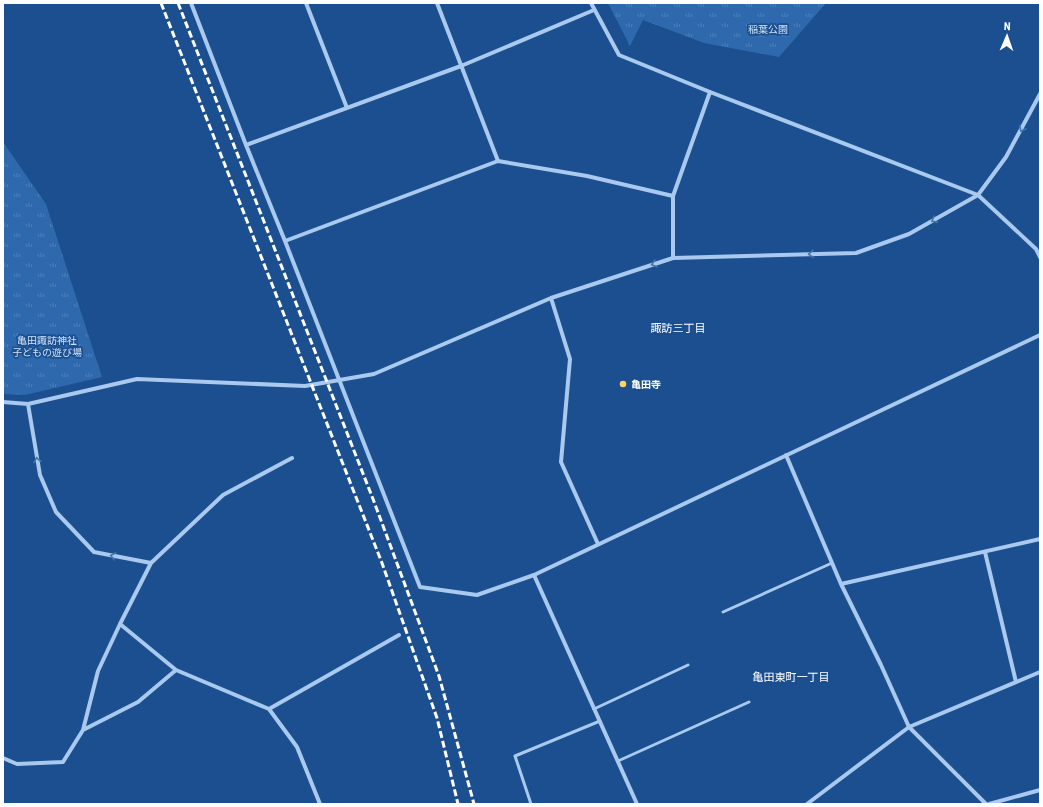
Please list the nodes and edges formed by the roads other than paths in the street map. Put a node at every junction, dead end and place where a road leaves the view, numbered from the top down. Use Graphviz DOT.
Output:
graph roads {
  1 [pos="191,3"];
  2 [pos="306,3"];
  3 [pos="437,3"];
  4 [pos="591,3"];
  5 [pos="594,10"];
  6 [pos="461,66"];
  7 [pos="710,92"];
  8 [pos="1040,94"];
  9 [pos="347,108"];
  10 [pos="246,145"];
  11 [pos="498,161"];
  12 [pos="978,195"];
  13 [pos="673,196"];
  14 [pos="285,241"];
  15 [pos="1040,257"];
  16 [pos="673,258"];
  17 [pos="551,298"];
  18 [pos="1040,335"];
  19 [pos="339,380"];
  20 [pos="3,402"];
  21 [pos="28,404"];
  22 [pos="786,455"];
  23 [pos="292,458"];
  24 [pos="1040,539"];
  25 [pos="598,544"];
  26 [pos="985,552"];
  27 [pos="151,563"];
  28 [pos="832,563"];
  29 [pos="534,575"];
  30 [pos="841,584"];
  31 [pos="724,612"];
  32 [pos="120,624"];
  33 [pos="399,635"];
  34 [pos="688,665"];
  35 [pos="176,670"];
  36 [pos="1040,672"];
  37 [pos="1016,682"];
  38 [pos="749,702"];
  39 [pos="594,709"];
  40 [pos="269,710"];
  41 [pos="600,721"];
  42 [pos="909,727"];
  43 [pos="83,730"];
  44 [pos="3,758"];
  45 [pos="618,761"];
  46 [pos="1040,790"];
  47 [pos="320,804"];
  48 [pos="531,804"];
  49 [pos="637,804"];
  50 [pos="807,804"];
  51 [pos="986,804"];
  52 [pos="989,804"];
  1 -- 10 [label="street"];
  2 -- 9 [label="street"];
  3 -- 6 [label="street"];
  4 -- 5 [label="street"];
  5 -- 6 [label="street"];
  5 -- 7 [label="street"];
  6 -- 9 [label="street"];
  6 -- 11 [label="street"];
  7 -- 12 [label="street"];
  7 -- 13 [label="street"];
  8 -- 12 [label="street, one-way"];
  9 -- 10 [label="street"];
  10 -- 14 [label="street"];
  11 -- 13 [label="street"];
  11 -- 14 [label="street"];
  12 -- 15 [label="street"];
  12 -- 16 [label="street, one-way"];
  13 -- 16 [label="street"];
  14 -- 19 [label="street"];
  16 -- 17 [label="street, one-way"];
  17 -- 19 [label="street"];
  17 -- 25 [label="street"];
  18 -- 22 [label="street"];
  19 -- 21 [label="street"];
  19 -- 29 [label="street"];
  20 -- 21 [label="street"];
  27 -- 21 [label="street, one-way"];
  22 -- 25 [label="street"];
  22 -- 28 [label="street"];
  23 -- 27 [label="street"];
  24 -- 26 [label="street"];
  25 -- 29 [label="street"];
  26 -- 30 [label="street"];
  26 -- 37 [label="street"];
  27 -- 32 [label="street"];
  28 -- 30 [label="street"];
  28 -- 31 [label="lane"];
  29 -- 39 [label="street"];
  30 -- 42 [label="street"];
  32 -- 35 [label="street"];
  32 -- 43 [label="street"];
  33 -- 40 [label="street"];
  34 -- 39 [label="lane"];
  35 -- 40 [label="street"];
  35 -- 43 [label="street"];
  36 -- 37 [label="street"];
  37 -- 42 [label="street"];
  38 -- 45 [label="lane"];
  39 -- 41 [label="street"];
  40 -- 47 [label="street"];
  41 -- 45 [label="street"];
  41 -- 48 [label="lane"];
  42 -- 50 [label="street"];
  42 -- 51 [label="street"];
  43 -- 44 [label="street"];
  45 -- 49 [label="street"];
  46 -- 52 [label="street"];
}
